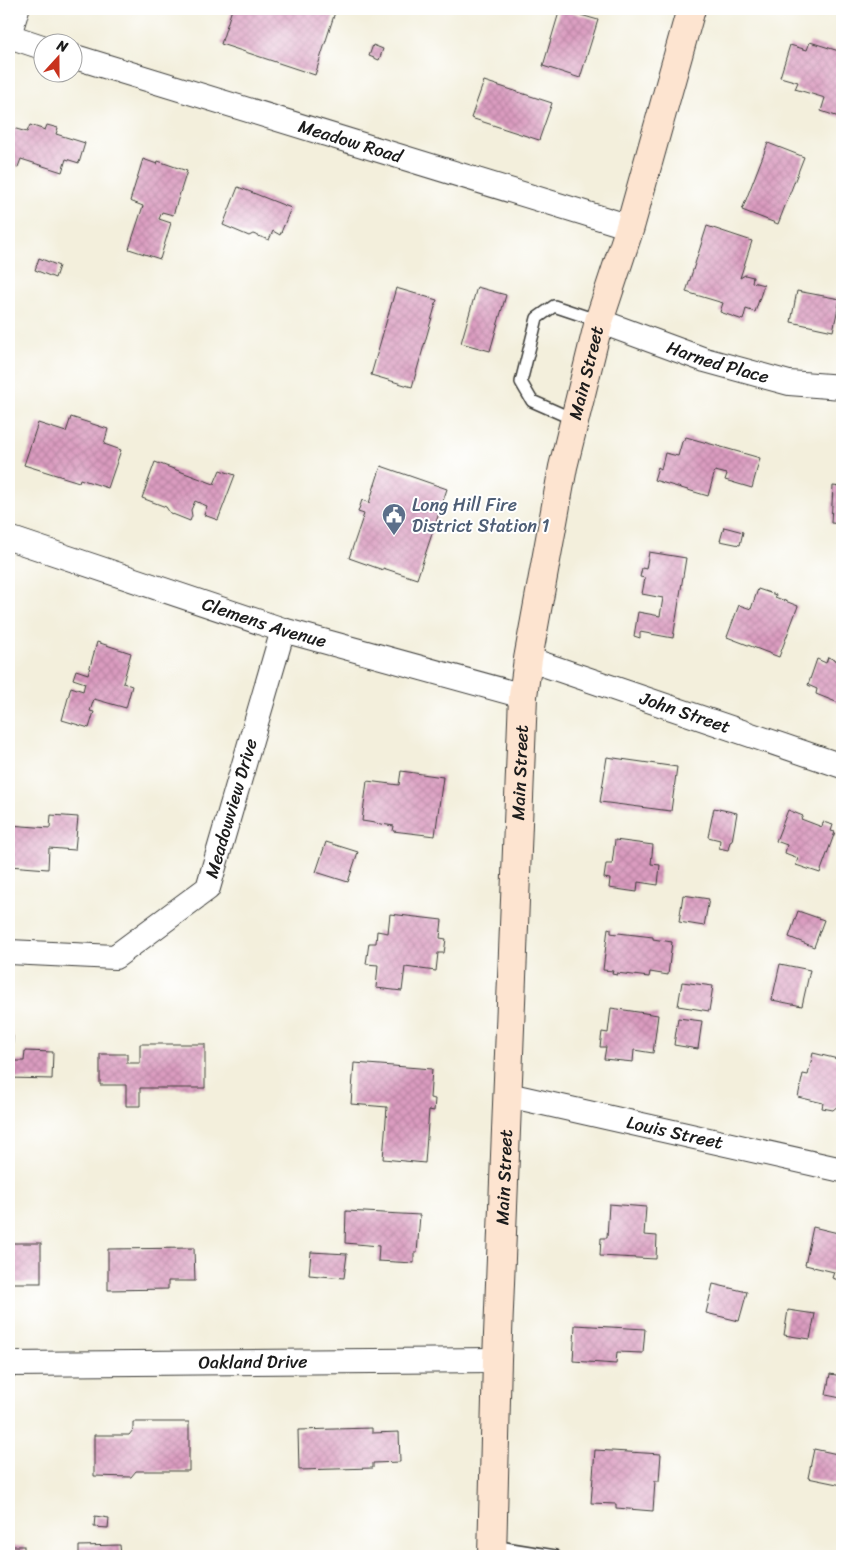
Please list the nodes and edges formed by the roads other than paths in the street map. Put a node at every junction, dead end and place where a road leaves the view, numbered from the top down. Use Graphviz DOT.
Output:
graph roads {
  1 [pos="17,9"];
  2 [pos="691,9"];
  3 [pos="9,36"];
  4 [pos="32,43"];
  5 [pos="82,59"];
  6 [pos="630,228"];
  7 [pos="599,321"];
  8 [pos="842,387"];
  9 [pos="575,420"];
  10 [pos="9,538"];
  11 [pos="283,630"];
  12 [pos="528,659"];
  13 [pos="523,696"];
  14 [pos="842,766"];
  15 [pos="9,952"];
  16 [pos="508,1095"];
  17 [pos="842,1170"];
  18 [pos="497,1360"];
  19 [pos="9,1364"];
  20 [pos="492,1551"];
  21 [pos="556,1556"];
  1 -- 3 [label="street"];
  2 -- 6 [label="main road, Main Street"];
  3 -- 4 [label="street"];
  5 -- 6 [label="street, Meadow Road"];
  6 -- 7 [label="main road, Main Street"];
  7 -- 8 [label="street, Harned Place"];
  7 -- 9 [label="main road, Main Street"];
  7 -- 9 [label="lane"];
  9 -- 12 [label="main road, Main Street"];
  10 -- 11 [label="street, Clemens Avenue"];
  11 -- 13 [label="street, Clemens Avenue"];
  11 -- 15 [label="street, Meadowview Drive"];
  12 -- 13 [label="main road, Main Street"];
  12 -- 14 [label="street, John Street"];
  13 -- 16 [label="main road, Main Street"];
  16 -- 17 [label="street, Louis Street"];
  16 -- 18 [label="main road, Main Street"];
  18 -- 19 [label="street, Oakland Drive"];
  18 -- 20 [label="main road, Main Street"];
  20 -- 21 [label="lane"];
}
